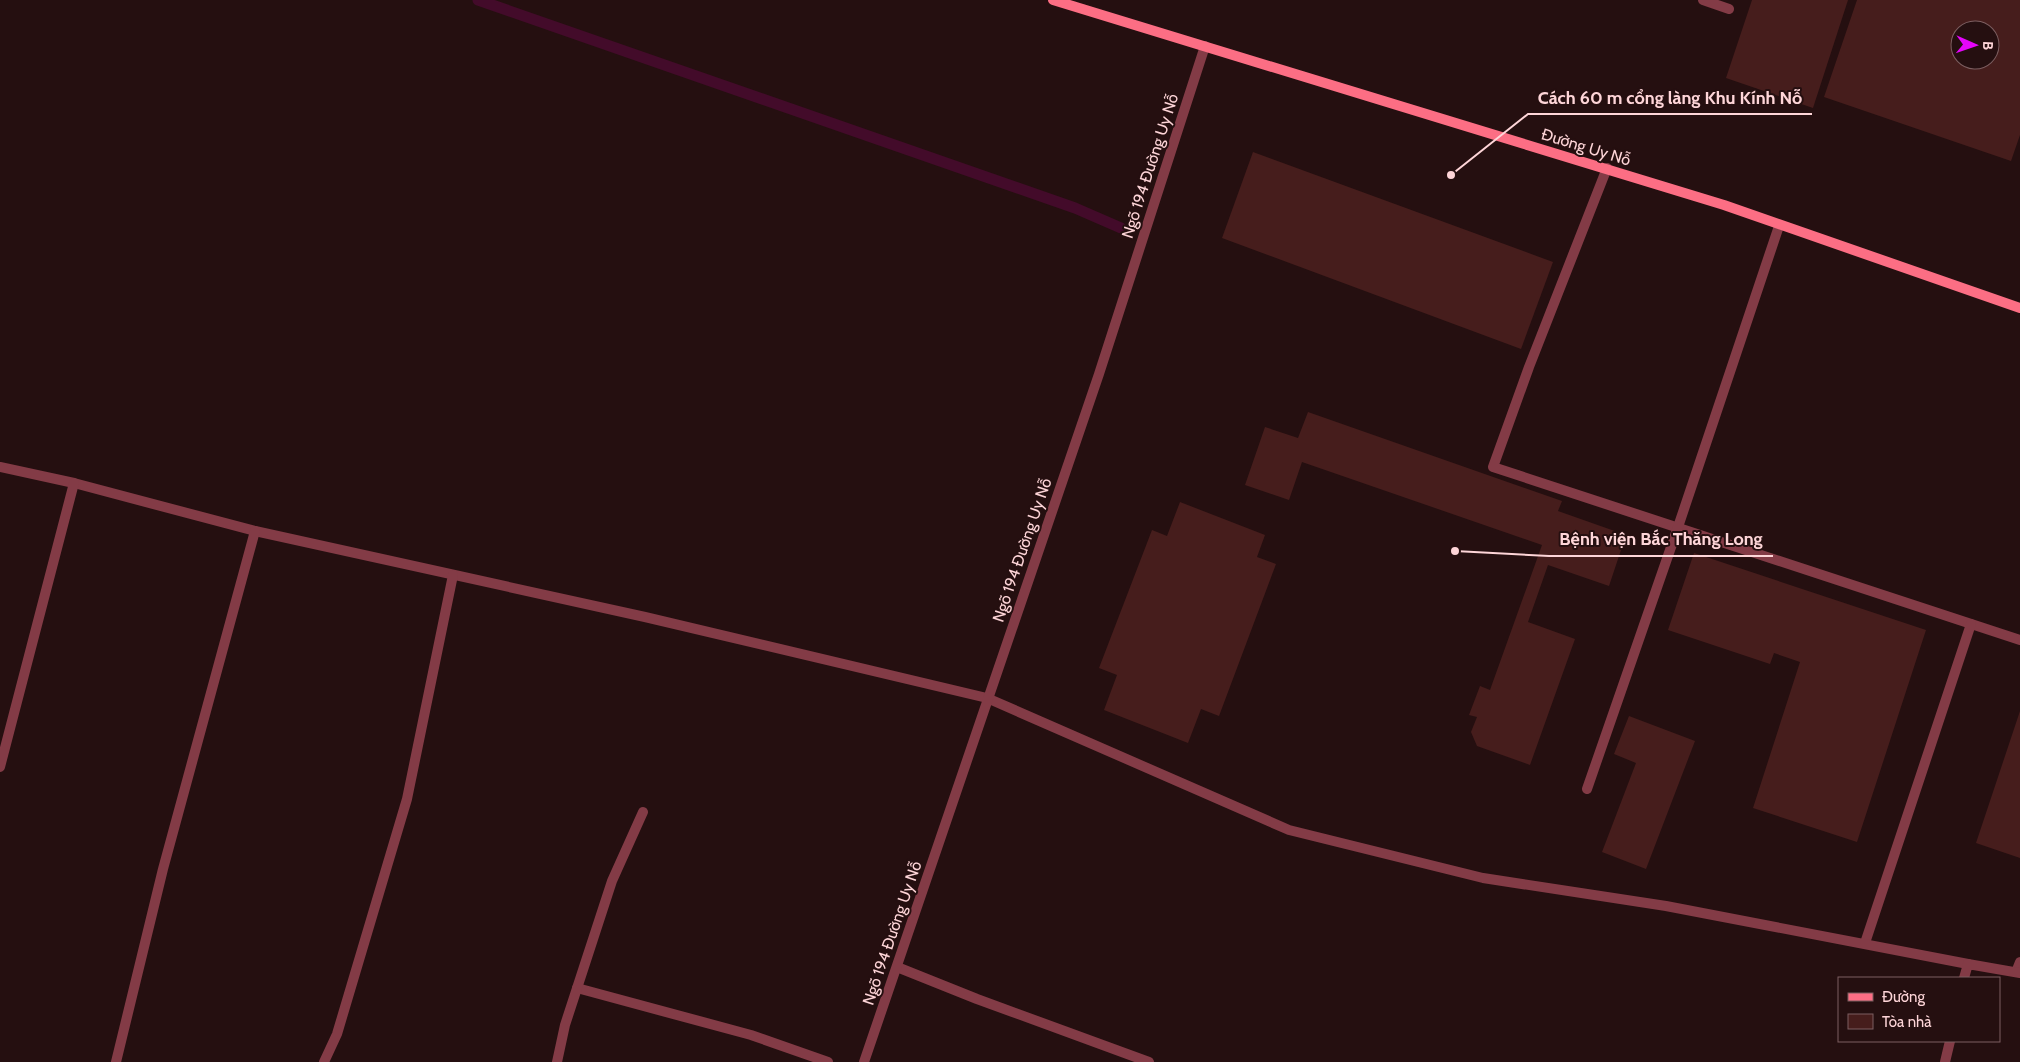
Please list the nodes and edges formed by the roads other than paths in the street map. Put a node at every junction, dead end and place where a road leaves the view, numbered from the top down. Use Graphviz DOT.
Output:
graph roads {
  1 [pos="1053,0"];
  2 [pos="1703,0"];
  3 [pos="1729,9"];
  4 [pos="1205,46"];
  5 [pos="1607,168"];
  6 [pos="1779,226"];
  7 [pos="2020,308"];
  8 [pos="0,466"];
  9 [pos="74,483"];
  10 [pos="1678,528"];
  11 [pos="255,531"];
  12 [pos="453,575"];
  13 [pos="1971,624"];
  14 [pos="2020,640"];
  15 [pos="987,698"];
  16 [pos="0,766"];
  17 [pos="1587,789"];
  18 [pos="643,812"];
  19 [pos="1865,943"];
  20 [pos="2020,962"];
  21 [pos="1968,964"];
  22 [pos="897,967"];
  23 [pos="2018,973"];
  24 [pos="1964,977"];
  25 [pos="577,988"];
  26 [pos="1950,1042"];
  27 [pos="116,1062"];
  28 [pos="324,1062"];
  29 [pos="557,1062"];
  30 [pos="828,1062"];
  31 [pos="864,1062"];
  32 [pos="1149,1062"];
  33 [pos="1945,1062"];
  1 -- 4 [label="street, Đường Uy Nỗ"];
  2 -- 3 [label="street"];
  4 -- 5 [label="street, Đường Uy Nỗ"];
  4 -- 15 [label="street, Ngõ 194 Đường Uy Nỗ"];
  5 -- 6 [label="street, Đường Uy Nỗ"];
  5 -- 10 [label="street"];
  6 -- 7 [label="street, Đường Uy Nỗ"];
  6 -- 10 [label="street"];
  8 -- 9 [label="street"];
  9 -- 11 [label="street"];
  9 -- 16 [label="street"];
  10 -- 13 [label="street"];
  10 -- 17 [label="street"];
  11 -- 12 [label="street"];
  11 -- 27 [label="street"];
  12 -- 15 [label="street"];
  12 -- 28 [label="street"];
  13 -- 14 [label="street"];
  13 -- 19 [label="street"];
  15 -- 19 [label="street"];
  15 -- 22 [label="street, Ngõ 194 Đường Uy Nỗ"];
  18 -- 25 [label="street"];
  19 -- 21 [label="street"];
  20 -- 23 [label="street"];
  21 -- 23 [label="street"];
  21 -- 24 [label="street"];
  22 -- 31 [label="street, Ngõ 194 Đường Uy Nỗ"];
  22 -- 32 [label="street"];
  25 -- 29 [label="street"];
  25 -- 30 [label="street"];
  26 -- 33 [label="street"];
}
